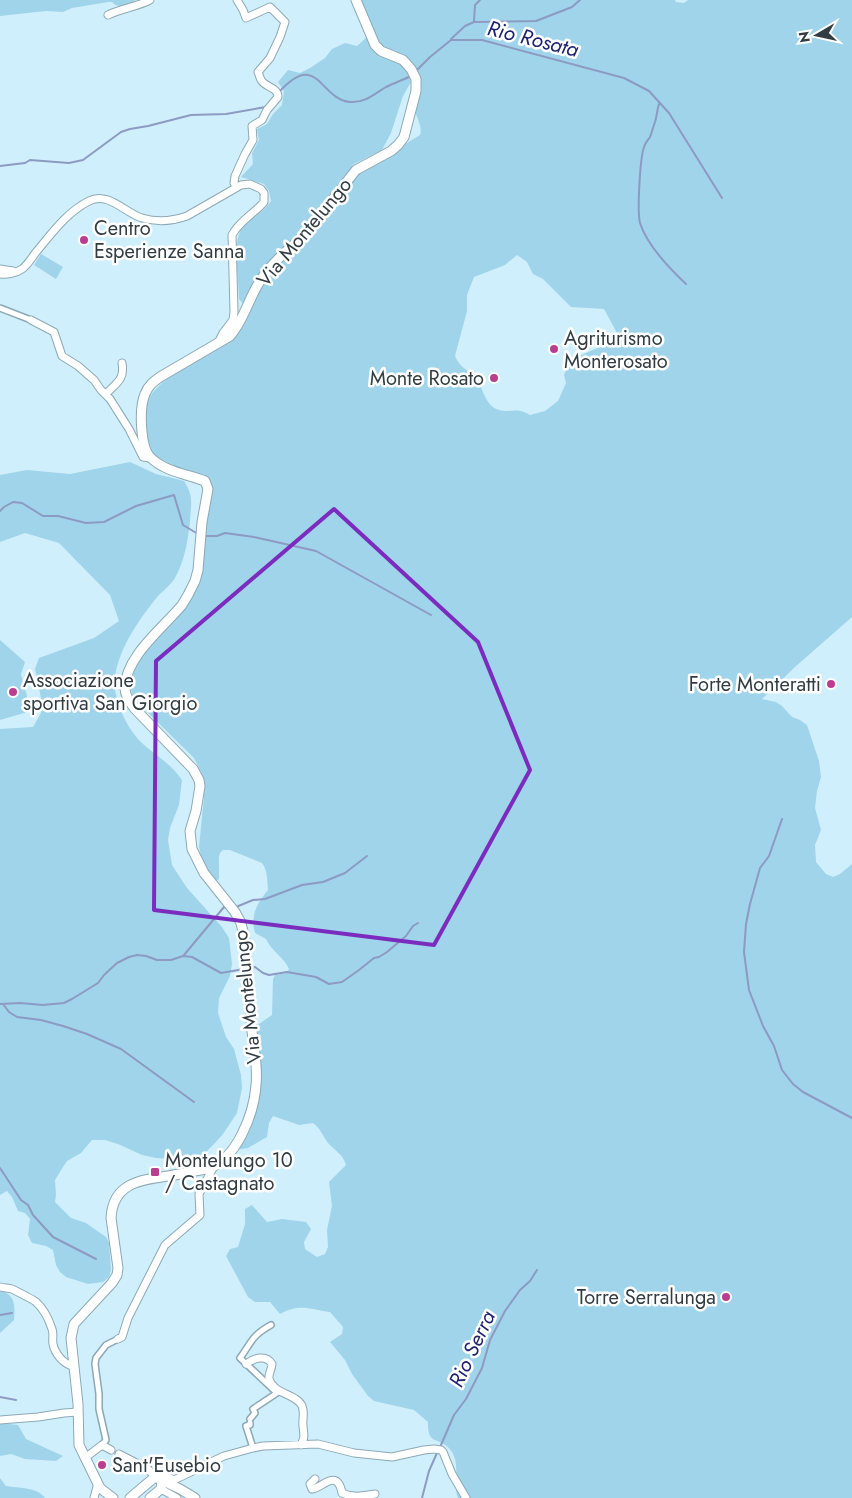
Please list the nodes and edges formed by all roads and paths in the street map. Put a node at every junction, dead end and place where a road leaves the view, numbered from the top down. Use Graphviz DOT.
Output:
graph roads {
  1 [pos="150,0"];
  2 [pos="237,0"];
  3 [pos="356,0"];
  4 [pos="108,15"];
  5 [pos="236,187"];
  6 [pos="0,269"];
  7 [pos="16,271"];
  8 [pos="0,274"];
  9 [pos="0,308"];
  10 [pos="31,320"];
  11 [pos="218,343"];
  12 [pos="122,363"];
  13 [pos="106,394"];
  14 [pos="150,458"];
  15 [pos="213,1168"];
  16 [pos="0,1287"];
  17 [pos="271,1325"];
  18 [pos="118,1339"];
  19 [pos="246,1364"];
  20 [pos="74,1366"];
  21 [pos="78,1412"];
  22 [pos="0,1420"];
  23 [pos="104,1442"];
  24 [pos="301,1445"];
  25 [pos="253,1448"];
  26 [pos="111,1450"];
  27 [pos="119,1454"];
  28 [pos="85,1458"];
  29 [pos="315,1479"];
  30 [pos="160,1482"];
  31 [pos="98,1483"];
  32 [pos="346,1483"];
  33 [pos="375,1494"];
  34 [pos="342,1496"];
  35 [pos="133,1497"];
  36 [pos="94,1498"];
  37 [pos="113,1498"];
  38 [pos="150,1498"];
  39 [pos="177,1498"];
  40 [pos="195,1498"];
  41 [pos="466,1498"];
  1 -- 4 [label="street"];
  2 -- 5 [label="street"];
  3 -- 11 [label="street, Via Montelungo"];
  5 -- 7 [label="street"];
  5 -- 11 [label="street"];
  6 -- 7 [label="street"];
  7 -- 8 [label="street"];
  9 -- 10 [label="street"];
  10 -- 13 [label="street"];
  11 -- 14 [label="street, Via Montelungo"];
  12 -- 13 [label="street"];
  13 -- 14 [label="street"];
  14 -- 15 [label="street, Via Montelungo"];
  15 -- 18 [label="street"];
  15 -- 20 [label="street"];
  16 -- 20 [label="street"];
  17 -- 19 [label="street"];
  18 -- 23 [label="street"];
  19 -- 24 [label="street"];
  19 -- 25 [label="street"];
  20 -- 21 [label="street"];
  21 -- 22 [label="street"];
  21 -- 28 [label="street"];
  23 -- 26 [label="street"];
  23 -- 28 [label="street"];
  24 -- 25 [label="street"];
  24 -- 41 [label="street"];
  25 -- 30 [label="street"];
  26 -- 27 [label="street"];
  27 -- 30 [label="street"];
  28 -- 31 [label="street"];
  29 -- 34 [label="street"];
  30 -- 35 [label="street"];
  30 -- 38 [label="street"];
  30 -- 39 [label="street"];
  30 -- 40 [label="street"];
  31 -- 36 [label="street"];
  31 -- 37 [label="street"];
  32 -- 34 [label="street"];
  33 -- 34 [label="street"];
}
